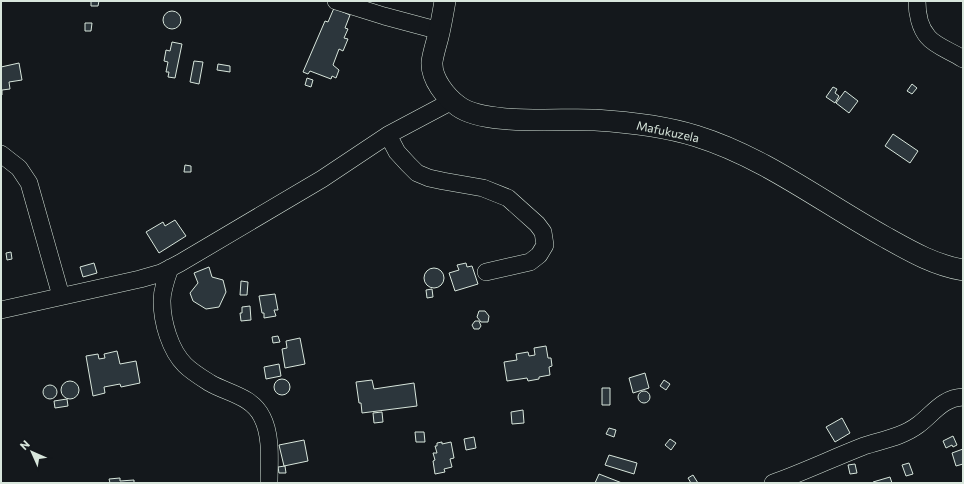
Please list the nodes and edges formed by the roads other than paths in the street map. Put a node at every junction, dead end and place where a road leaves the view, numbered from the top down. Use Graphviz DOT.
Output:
graph roads {
  1 [pos="336,1"];
  2 [pos="445,1"];
  3 [pos="917,1"];
  4 [pos="440,31"];
  5 [pos="963,58"];
  6 [pos="452,101"];
  7 [pos="388,135"];
  8 [pos="1,154"];
  9 [pos="170,268"];
  10 [pos="963,270"];
  11 [pos="486,272"];
  12 [pos="61,296"];
  13 [pos="1,310"];
  14 [pos="963,397"];
  15 [pos="269,483"];
  16 [pos="773,483"];
  1 -- 4 [label="street"];
  2 -- 4 [label="main road, Mafukuzela"];
  3 -- 5 [label="street"];
  4 -- 6 [label="main road, Mafukuzela"];
  6 -- 7 [label="street"];
  6 -- 10 [label="main road, Mafukuzela"];
  7 -- 9 [label="street"];
  7 -- 11 [label="street"];
  8 -- 12 [label="street"];
  9 -- 12 [label="street"];
  9 -- 15 [label="street"];
  12 -- 13 [label="street"];
  14 -- 16 [label="street"];
}
